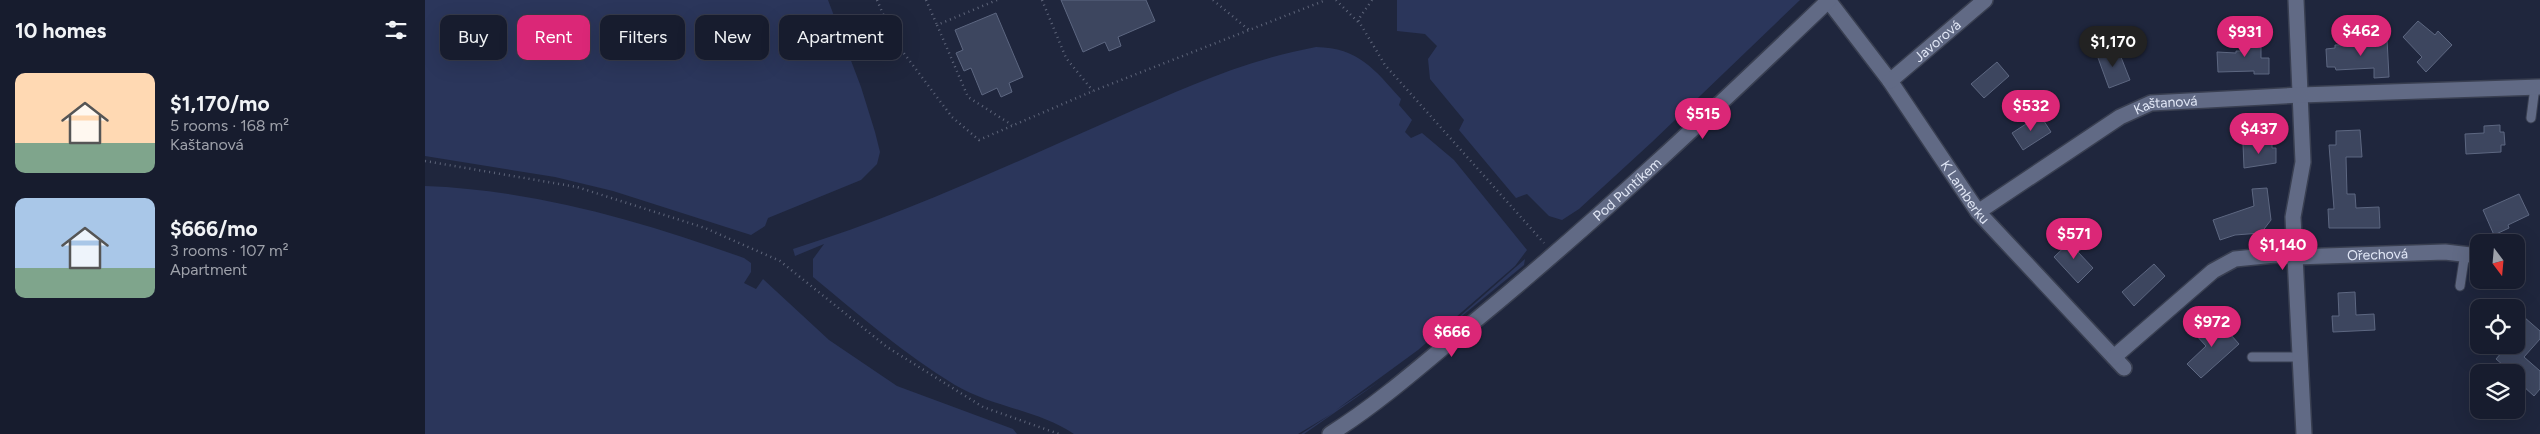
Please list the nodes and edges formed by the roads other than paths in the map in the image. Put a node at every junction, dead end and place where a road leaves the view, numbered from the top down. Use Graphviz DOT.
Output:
graph roads {
  1 [pos="1828,0"];
  2 [pos="1985,0"];
  3 [pos="2296,0"];
  4 [pos="1890,81"];
  5 [pos="2538,87"];
  6 [pos="2300,95"];
  7 [pos="2531,118"];
  8 [pos="1977,212"];
  9 [pos="2470,255"];
  10 [pos="2295,257"];
  11 [pos="2470,260"];
  12 [pos="2460,286"];
  13 [pos="2252,357"];
  14 [pos="2300,357"];
  15 [pos="2119,362"];
  16 [pos="1330,434"];
  17 [pos="2304,434"];
  1 -- 4 [label="street, K Lamberku"];
  1 -- 16 [label="street, Pod Puntíkem"];
  2 -- 4 [label="street, Javorová"];
  3 -- 6 [label="street"];
  4 -- 8 [label="street, K Lamberku"];
  5 -- 6 [label="street, Kaštanová"];
  5 -- 7 [label="lane, Kaštanová"];
  6 -- 8 [label="street, Kaštanová"];
  6 -- 10 [label="street"];
  8 -- 15 [label="street, K Lamberku"];
  9 -- 10 [label="street, Ořechová"];
  10 -- 14 [label="street"];
  10 -- 15 [label="street, Ořechová"];
  11 -- 12 [label="lane, Ořechová"];
  13 -- 14 [label="lane"];
  14 -- 17 [label="street"];
}
